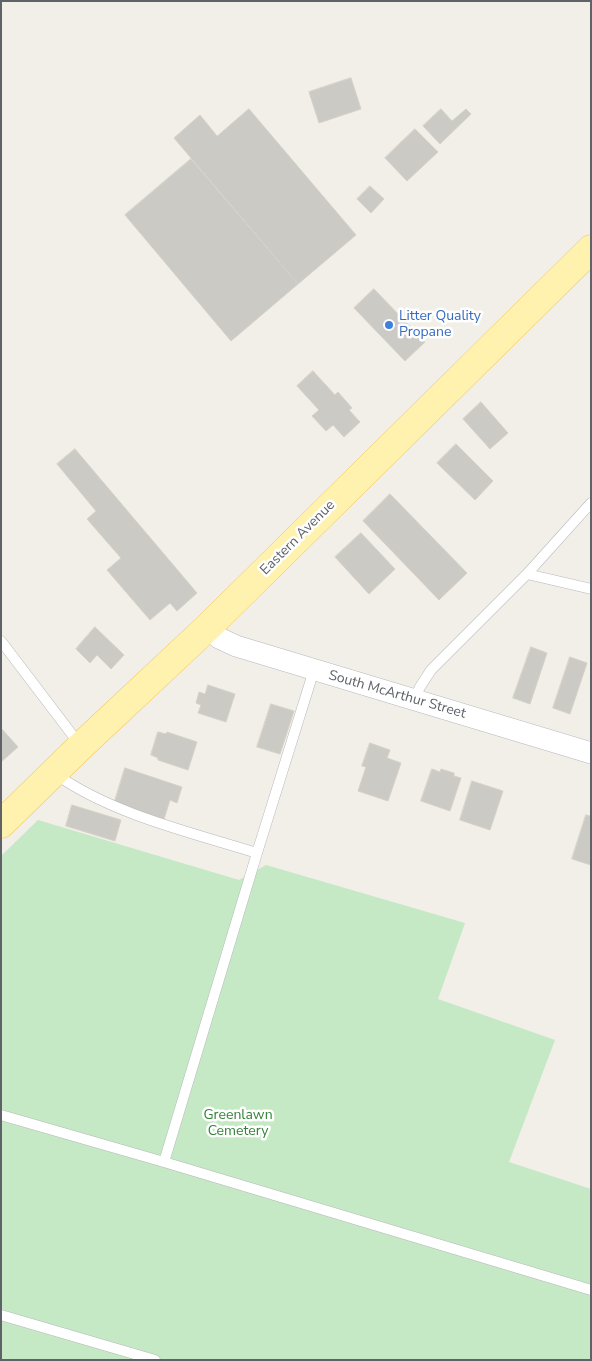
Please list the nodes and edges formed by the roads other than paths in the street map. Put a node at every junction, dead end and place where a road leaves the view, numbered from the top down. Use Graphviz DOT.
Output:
graph roads {
  1 [pos="591,249"];
  2 [pos="591,503"];
  3 [pos="527,574"];
  4 [pos="591,589"];
  5 [pos="208,627"];
  6 [pos="1,641"];
  7 [pos="314,670"];
  8 [pos="414,700"];
  9 [pos="81,746"];
  10 [pos="591,753"];
  11 [pos="53,773"];
  12 [pos="1,824"];
  13 [pos="257,853"];
  14 [pos="1,1115"];
  15 [pos="164,1162"];
  16 [pos="591,1290"];
  17 [pos="1,1315"];
  18 [pos="155,1360"];
  1 -- 5 [label="main road, Eastern Avenue"];
  2 -- 3 [label="lane"];
  3 -- 4 [label="lane"];
  3 -- 8 [label="lane"];
  5 -- 7 [label="street, South McArthur Street"];
  5 -- 9 [label="main road, Eastern Avenue"];
  6 -- 9 [label="lane"];
  7 -- 8 [label="street, South McArthur Street"];
  7 -- 13 [label="lane"];
  8 -- 10 [label="street, South McArthur Street"];
  9 -- 11 [label="main road, Eastern Avenue"];
  11 -- 12 [label="main road, Eastern Avenue"];
  11 -- 13 [label="lane"];
  13 -- 15 [label="lane"];
  14 -- 15 [label="lane"];
  15 -- 16 [label="lane"];
  17 -- 18 [label="lane"];
}
